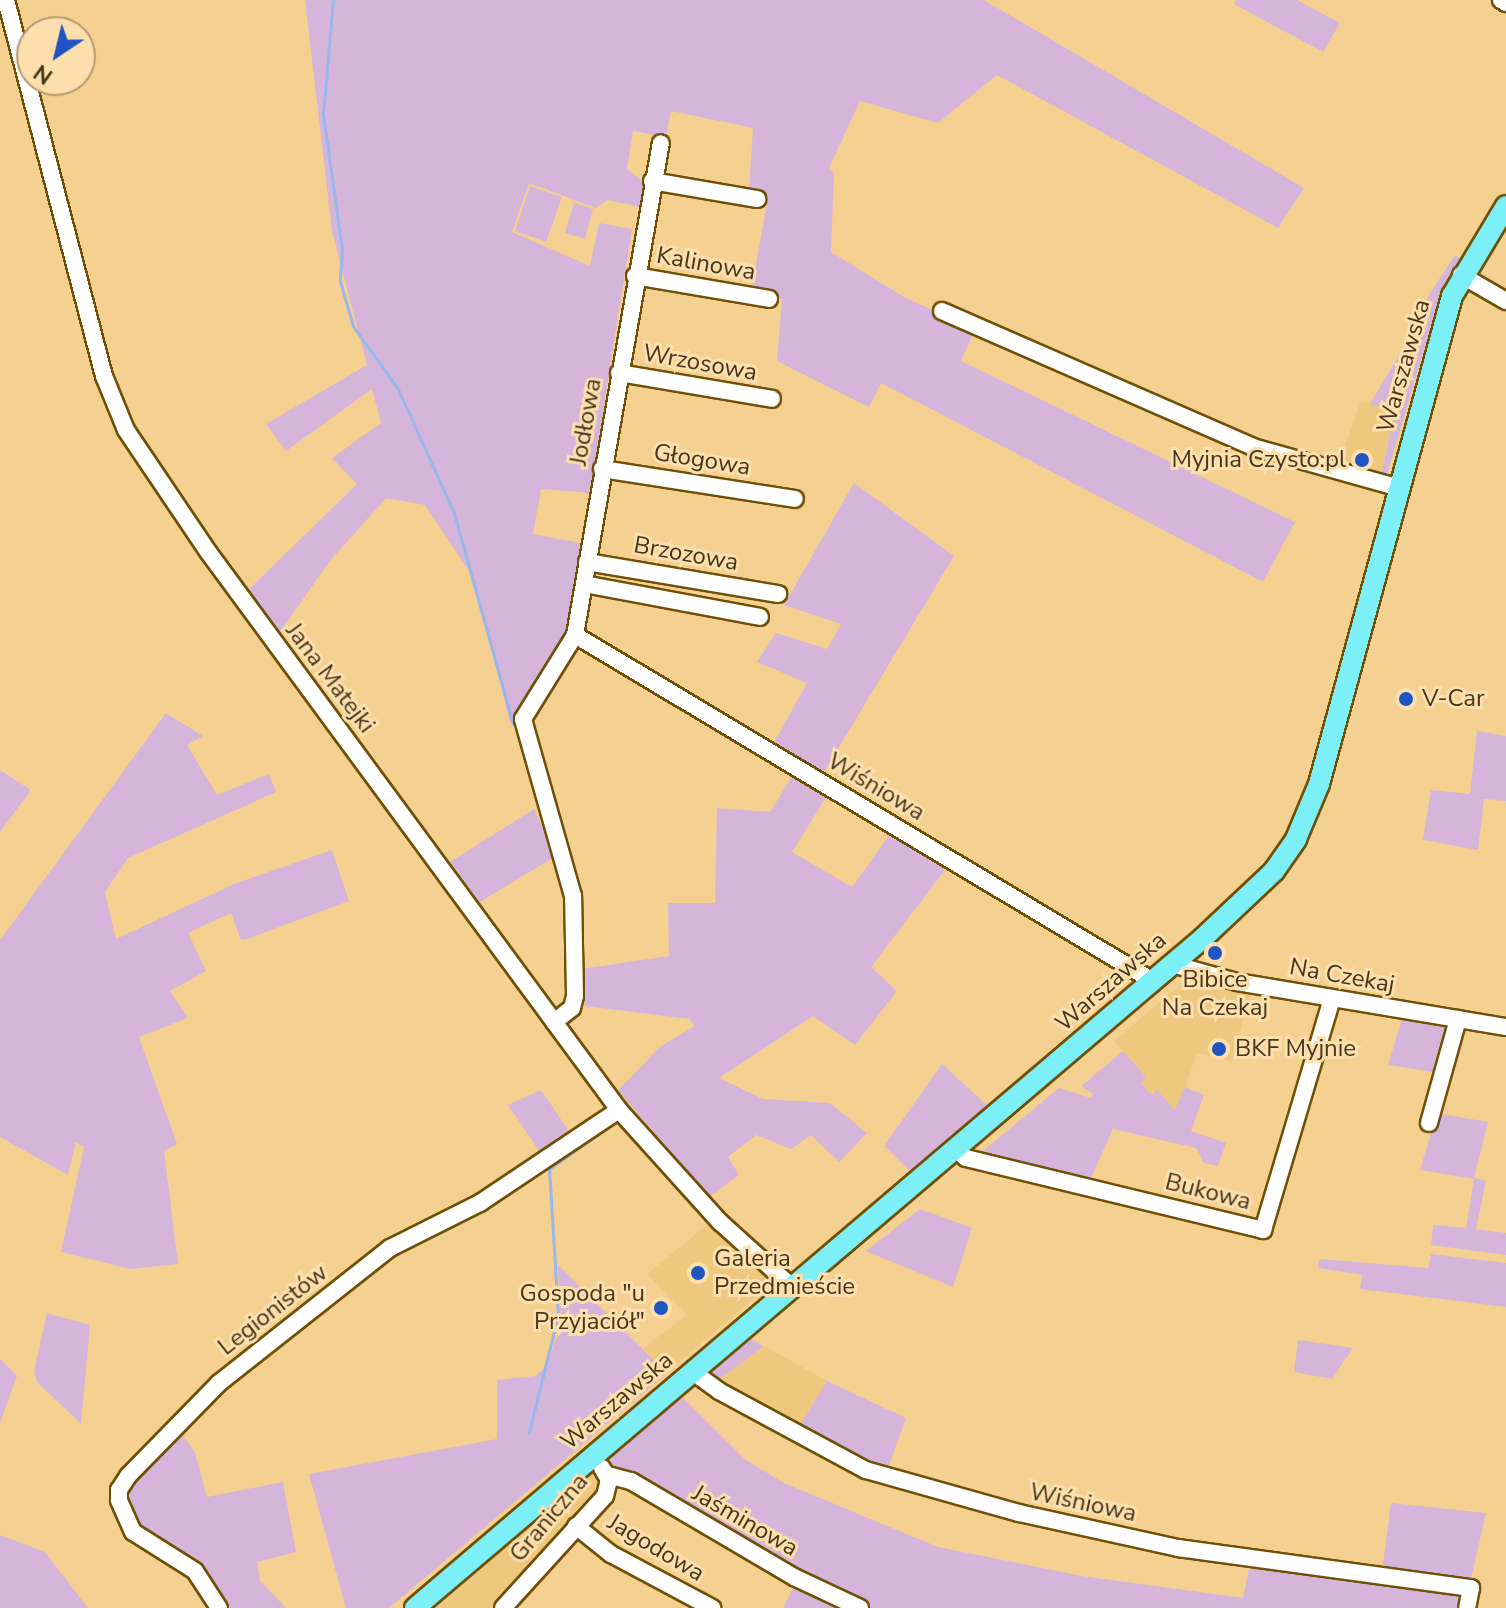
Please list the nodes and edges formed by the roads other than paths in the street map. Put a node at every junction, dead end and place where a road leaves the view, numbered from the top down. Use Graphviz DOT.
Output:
graph roads {
  1 [pos="6,0"];
  2 [pos="661,143"];
  3 [pos="652,181"];
  4 [pos="757,199"];
  5 [pos="1506,206"];
  6 [pos="1461,275"];
  7 [pos="635,276"];
  8 [pos="769,299"];
  9 [pos="1506,301"];
  10 [pos="942,311"];
  11 [pos="619,373"];
  12 [pos="772,399"];
  13 [pos="602,469"];
  14 [pos="1396,487"];
  15 [pos="795,499"];
  16 [pos="587,562"];
  17 [pos="584,584"];
  18 [pos="778,594"];
  19 [pos="760,617"];
  20 [pos="575,635"];
  21 [pos="1172,964"];
  22 [pos="1153,981"];
  23 [pos="1332,998"];
  24 [pos="1458,1019"];
  25 [pos="554,1022"];
  26 [pos="1506,1027"];
  27 [pos="619,1110"];
  28 [pos="1429,1123"];
  29 [pos="956,1149"];
  30 [pos="792,1287"];
  31 [pos="693,1372"];
  32 [pos="591,1457"];
  33 [pos="608,1475"];
  34 [pos="576,1526"];
  35 [pos="219,1608"];
  36 [pos="415,1608"];
  37 [pos="503,1608"];
  38 [pos="712,1608"];
  39 [pos="860,1608"];
  40 [pos="1467,1608"];
  1 -- 25 [label="street, Jana Matejki"];
  2 -- 3 [label="street, Jodłowa"];
  3 -- 4 [label="street"];
  3 -- 7 [label="street, Jodłowa"];
  5 -- 6 [label="main road, Warszawska"];
  6 -- 9 [label="street"];
  6 -- 14 [label="main road, Warszawska"];
  7 -- 8 [label="street, Kalinowa"];
  7 -- 11 [label="street, Jodłowa"];
  10 -- 14 [label="street"];
  11 -- 12 [label="street, Wrzosowa"];
  11 -- 13 [label="street, Jodłowa"];
  13 -- 15 [label="street, Głogowa"];
  13 -- 16 [label="street, Jodłowa"];
  14 -- 21 [label="main road, Warszawska"];
  16 -- 17 [label="street, Jodłowa"];
  16 -- 18 [label="street, Brzozowa"];
  17 -- 19 [label="street, Brzozowa"];
  17 -- 20 [label="street, Jodłowa"];
  20 -- 22 [label="street, Wiśniowa"];
  20 -- 25 [label="street, Jodłowa"];
  21 -- 22 [label="main road, Warszawska"];
  21 -- 23 [label="street, Na Czekaj"];
  22 -- 29 [label="main road, Warszawska"];
  23 -- 24 [label="street, Na Czekaj"];
  23 -- 29 [label="street, Bukowa"];
  24 -- 26 [label="street, Na Czekaj"];
  24 -- 28 [label="street"];
  25 -- 27 [label="street, Jana Matejki"];
  27 -- 30 [label="street, Jana Matejki"];
  27 -- 35 [label="street, Legionistów"];
  29 -- 30 [label="main road, Warszawska"];
  30 -- 31 [label="main road, Warszawska"];
  31 -- 32 [label="main road, Warszawska"];
  31 -- 40 [label="street, Wiśniowa"];
  32 -- 33 [label="street, Graniczna"];
  32 -- 36 [label="main road, Warszawska"];
  33 -- 34 [label="street, Graniczna"];
  33 -- 39 [label="street, Jaśminowa"];
  34 -- 37 [label="street, Graniczna"];
  34 -- 38 [label="street, Jagodowa"];
}
